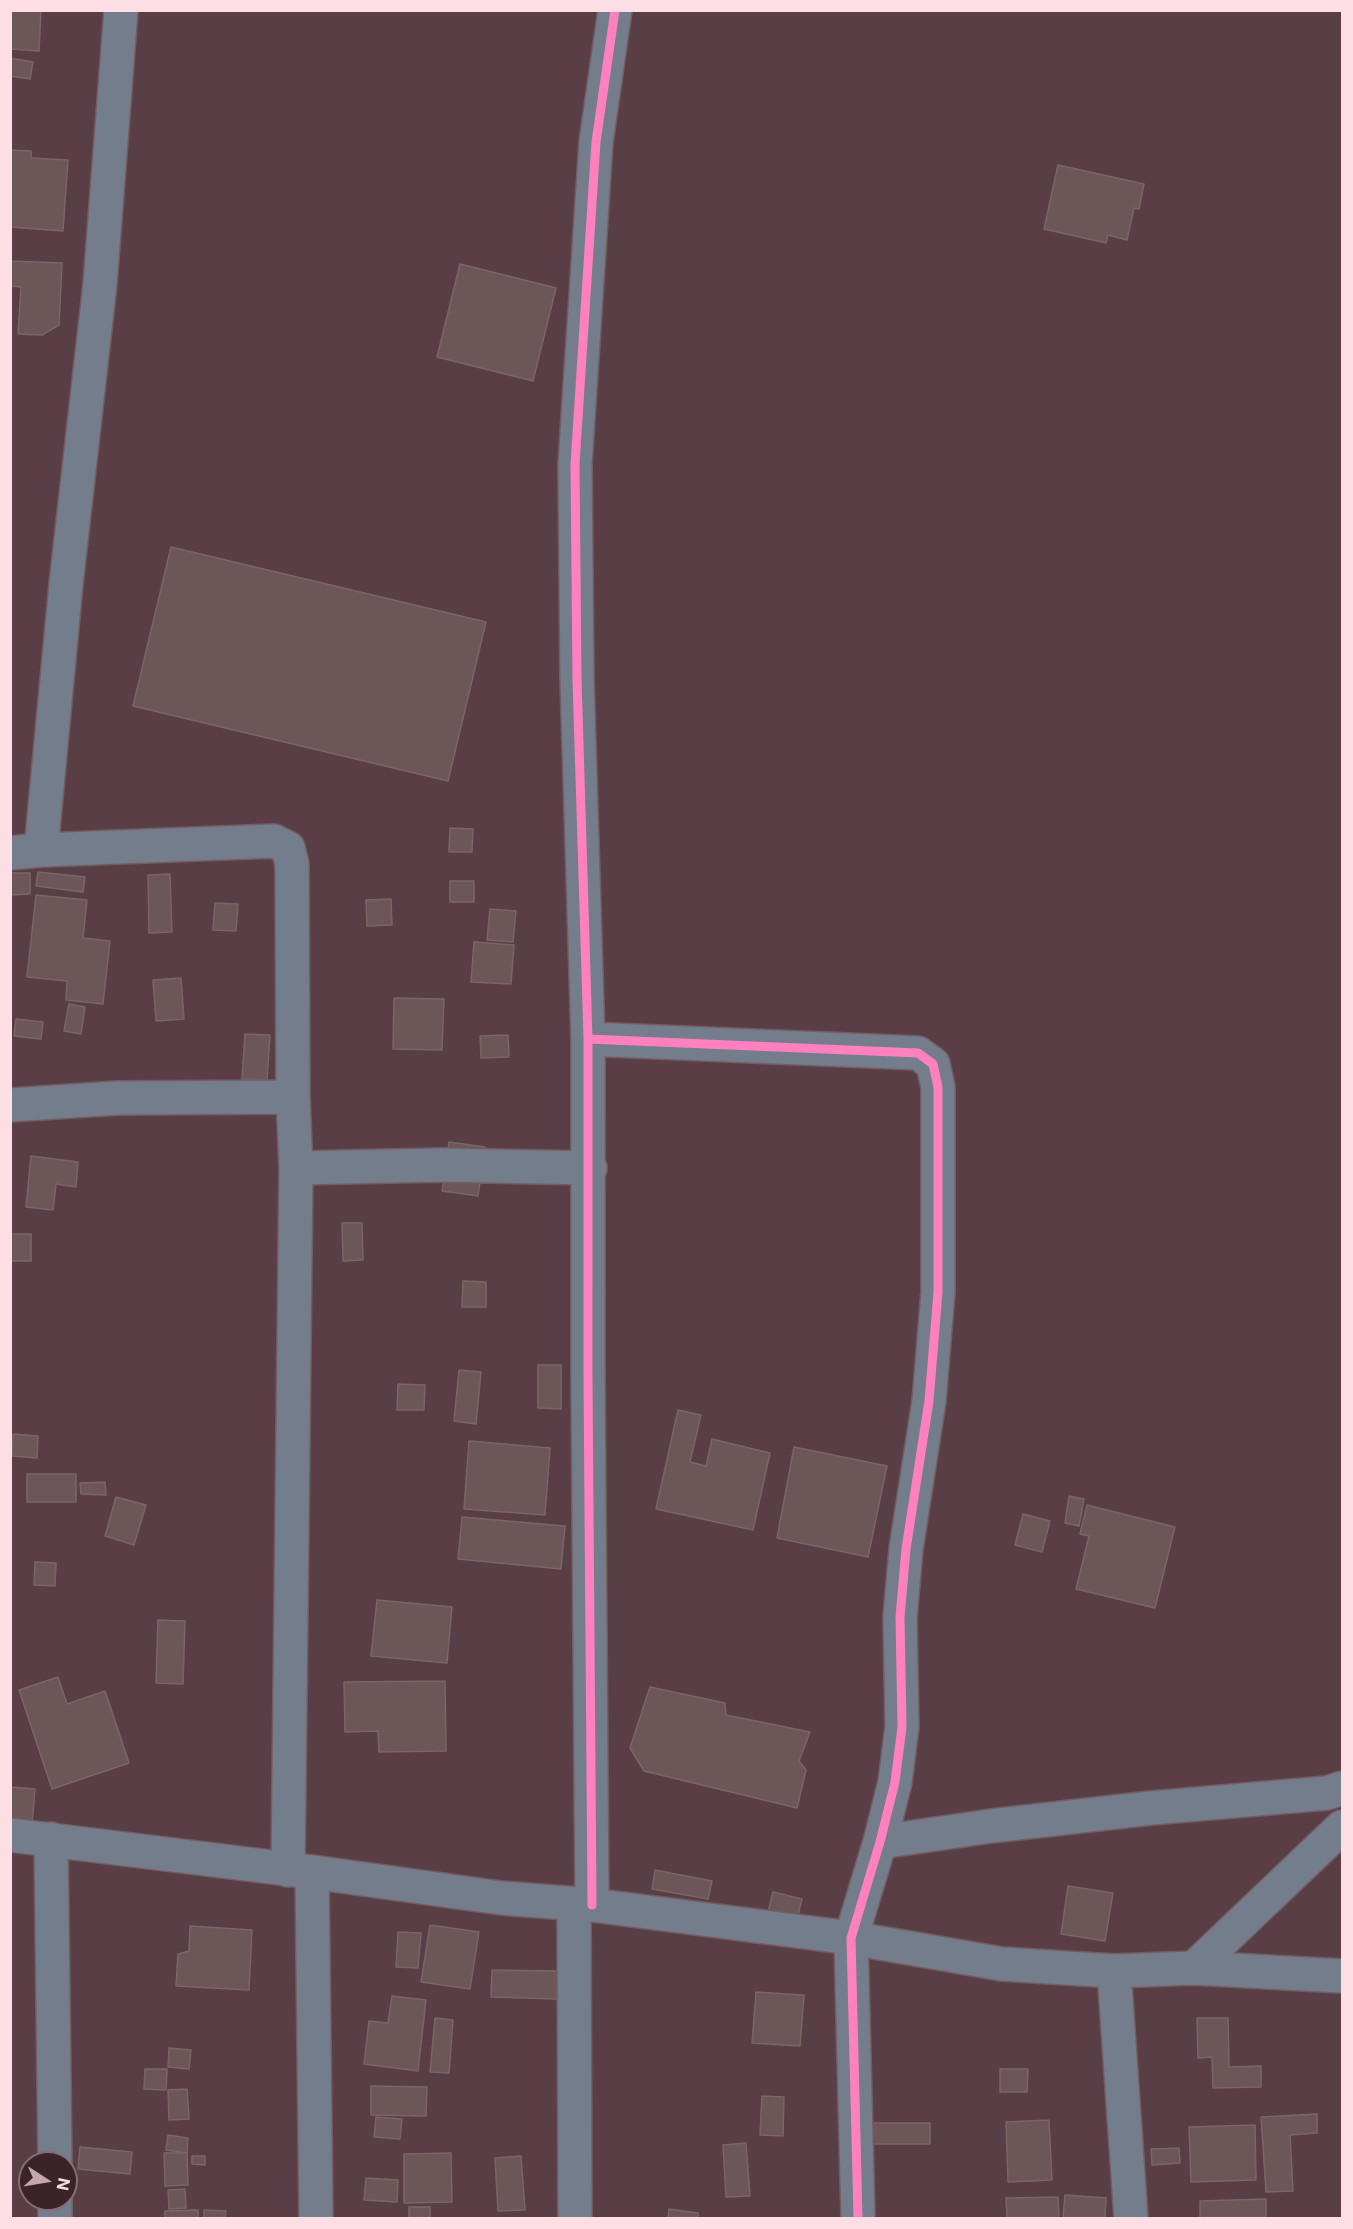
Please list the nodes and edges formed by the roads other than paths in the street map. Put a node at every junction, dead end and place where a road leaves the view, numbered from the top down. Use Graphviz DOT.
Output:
graph roads {
  1 [pos="121,10"];
  2 [pos="615,10"];
  3 [pos="26,851"];
  4 [pos="588,1040"];
  5 [pos="293,1097"];
  6 [pos="10,1105"];
  7 [pos="296,1168"];
  8 [pos="590,1168"];
  9 [pos="1342,1788"];
  10 [pos="1342,1827"];
  11 [pos="10,1835"];
  12 [pos="51,1839"];
  13 [pos="879,1842"];
  14 [pos="300,1871"];
  15 [pos="583,1905"];
  16 [pos="851,1938"];
  17 [pos="1194,1968"];
  18 [pos="1114,1971"];
  19 [pos="1342,1976"];
  20 [pos="55,2151"];
  21 [pos="316,2218"];
  22 [pos="575,2218"];
  23 [pos="858,2218"];
  24 [pos="1131,2218"];
  1 -- 3 [label="street"];
  2 -- 4 [label="street"];
  3 -- 5 [label="street"];
  4 -- 8 [label="street"];
  4 -- 13 [label="street"];
  5 -- 6 [label="street"];
  5 -- 7 [label="street"];
  7 -- 8 [label="street"];
  7 -- 14 [label="street"];
  8 -- 15 [label="street"];
  9 -- 13 [label="street"];
  10 -- 17 [label="street"];
  11 -- 12 [label="street"];
  12 -- 14 [label="street"];
  12 -- 20 [label="street"];
  13 -- 16 [label="street"];
  14 -- 15 [label="street"];
  14 -- 21 [label="street"];
  15 -- 16 [label="street"];
  15 -- 22 [label="street"];
  16 -- 18 [label="street"];
  16 -- 23 [label="street"];
  17 -- 18 [label="street"];
  17 -- 19 [label="street"];
  18 -- 24 [label="street"];
}
